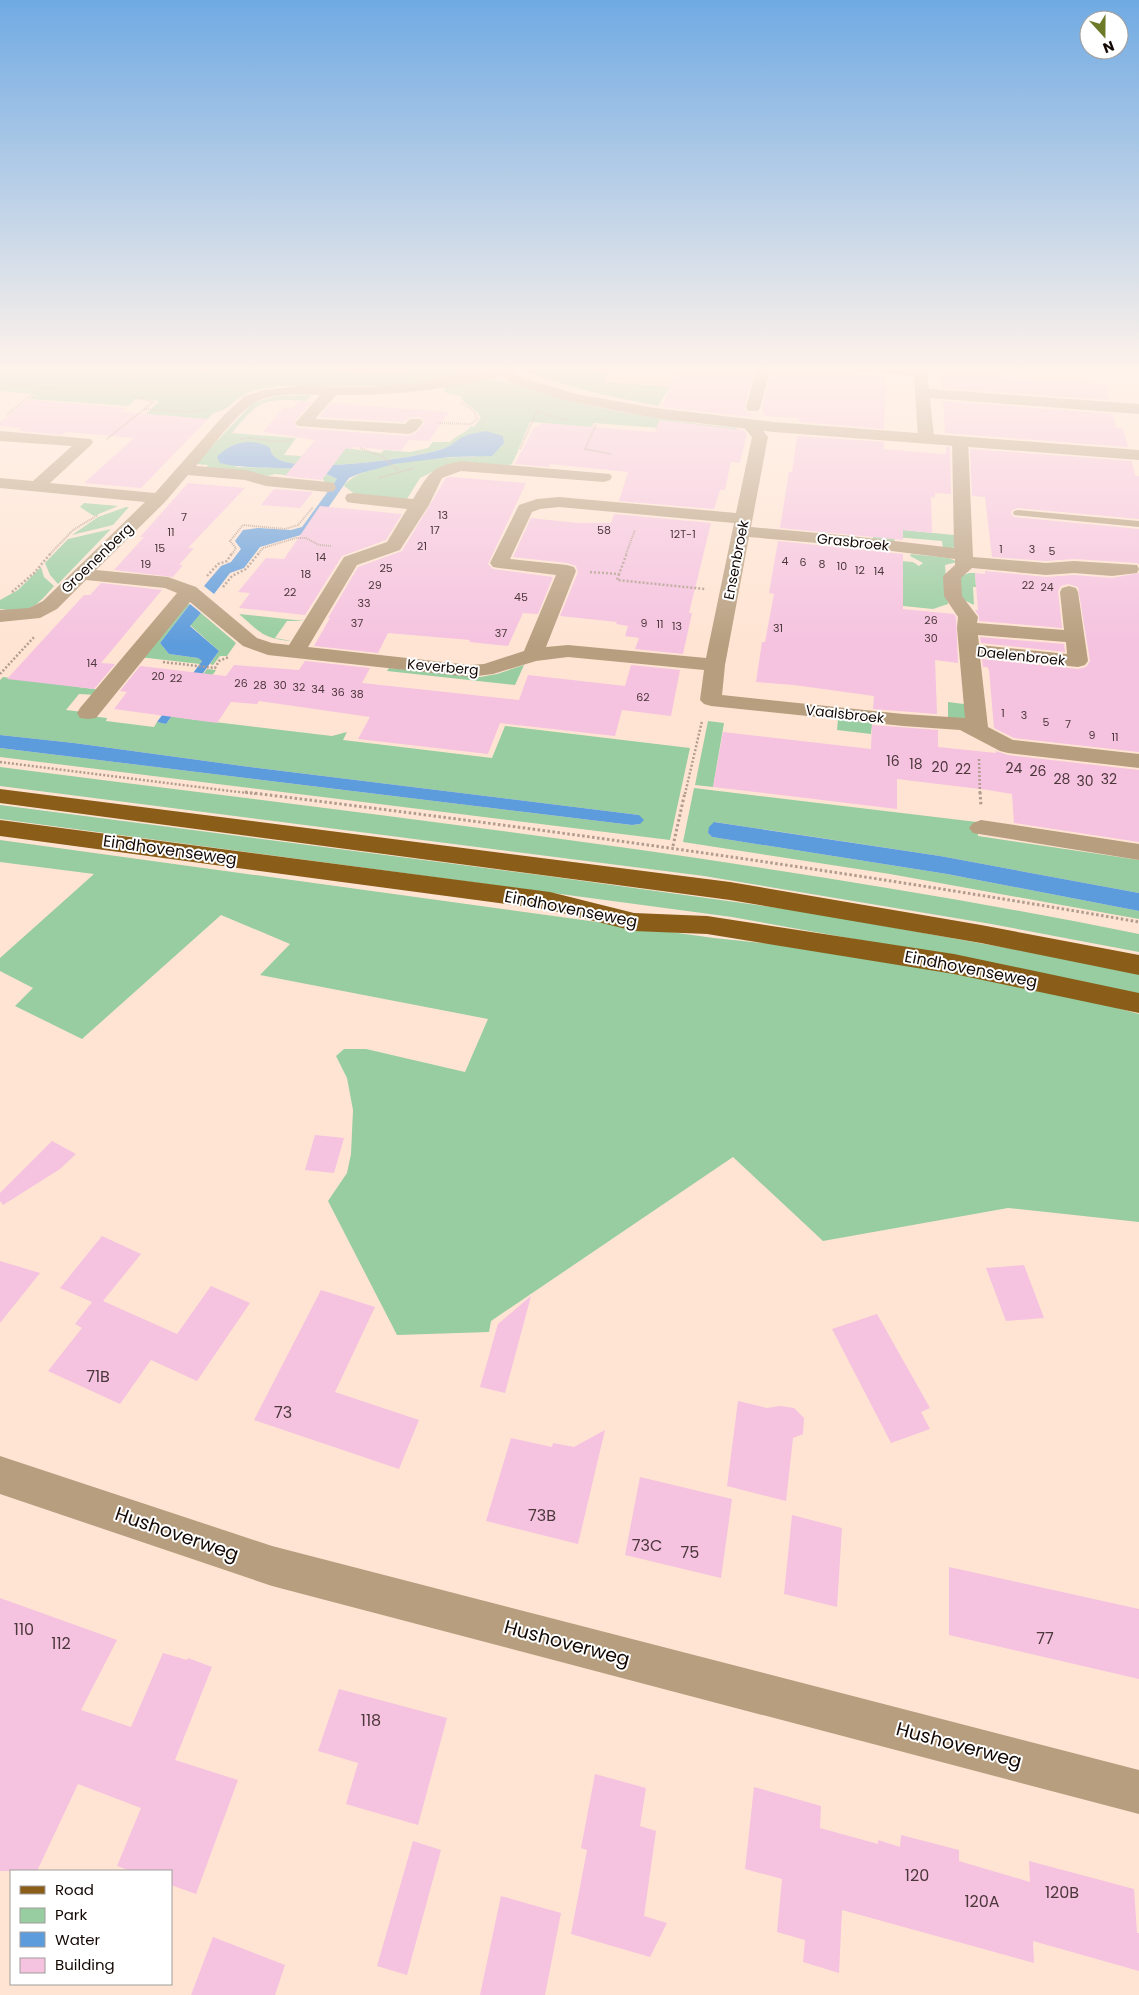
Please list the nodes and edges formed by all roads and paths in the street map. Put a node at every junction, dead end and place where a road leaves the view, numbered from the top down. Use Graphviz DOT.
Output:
graph roads {
  1 [pos="65,460"];
  2 [pos="191,460"];
  3 [pos="387,460"];
  4 [pos="514,460"];
  5 [pos="609,460"];
  6 [pos="756,460"];
  7 [pos="961,460"];
  8 [pos="182,470"];
  9 [pos="446,470"];
  10 [pos="509,470"];
  11 [pos="399,471"];
  12 [pos="604,477"];
  13 [pos="375,480"];
  14 [pos="0,483"];
  15 [pos="37,486"];
  16 [pos="328,487"];
  17 [pos="152,497"];
  18 [pos="353,498"];
  19 [pos="420,505"];
  20 [pos="595,505"];
  21 [pos="642,510"];
  22 [pos="1018,513"];
  23 [pos="1139,524"];
  24 [pos="743,525"];
  25 [pos="379,552"];
  26 [pos="964,558"];
  27 [pos="1130,569"];
  28 [pos="567,571"];
  29 [pos="80,574"];
  30 [pos="619,574"];
  31 [pos="189,590"];
  32 [pos="730,591"];
  33 [pos="1068,592"];
  34 [pos="6,595"];
  35 [pos="208,607"];
  36 [pos="33,614"];
  37 [pos="0,616"];
  38 [pos="967,628"];
  39 [pos="1074,638"];
  40 [pos="969,650"];
  41 [pos="295,652"];
  42 [pos="533,655"];
  43 [pos="193,665"];
  44 [pos="716,665"];
  45 [pos="212,667"];
  46 [pos="0,674"];
  47 [pos="711,700"];
  48 [pos="88,713"];
  49 [pos="978,731"];
  50 [pos="1139,760"];
  51 [pos="0,762"];
  52 [pos="0,796"];
  53 [pos="0,828"];
  54 [pos="981,828"];
  55 [pos="674,846"];
  56 [pos="1139,852"];
  57 [pos="1139,922"];
  58 [pos="1139,966"];
  59 [pos="1139,1003"];
  60 [pos="0,1475"];
  61 [pos="1139,1792"];
  1 -- 15 [label="street"];
  2 -- 8 [label="street, Groenenberg"];
  3 -- 11 [label="path"];
  4 -- 10 [label="path"];
  5 -- 12 [label="street"];
  6 -- 24 [label="street, Ensenbroek"];
  7 -- 26 [label="street"];
  8 -- 16 [label="street"];
  8 -- 17 [label="street, Groenenberg"];
  9 -- 10 [label="street"];
  9 -- 11 [label="path"];
  9 -- 19 [label="street"];
  10 -- 12 [label="street"];
  11 -- 13 [label="path"];
  12 -- 20 [label="street"];
  14 -- 15 [label="street"];
  15 -- 17 [label="street"];
  16 -- 31 [label="path"];
  17 -- 29 [label="street, Groenenberg"];
  17 -- 34 [label="path"];
  18 -- 19 [label="street"];
  19 -- 25 [label="street"];
  20 -- 21 [label="street, Grasbroek"];
  20 -- 28 [label="street, Grasbroek"];
  21 -- 24 [label="street, Grasbroek"];
  21 -- 30 [label="path"];
  22 -- 23 [label="lane"];
  24 -- 26 [label="street, Grasbroek"];
  24 -- 32 [label="street, Ensenbroek"];
  25 -- 35 [label="path"];
  25 -- 41 [label="street"];
  26 -- 27 [label="street, Grasbroek"];
  26 -- 38 [label="street, Daelenbroek"];
  28 -- 30 [label="path"];
  28 -- 42 [label="street"];
  29 -- 31 [label="street, Keverberg"];
  29 -- 36 [label="street, Groenenberg"];
  30 -- 32 [label="path"];
  31 -- 35 [label="street, Keverberg"];
  31 -- 48 [label="street"];
  32 -- 44 [label="street, Ensenbroek"];
  33 -- 39 [label="street, Daelenbroek"];
  35 -- 41 [label="street, Keverberg"];
  36 -- 37 [label="street"];
  36 -- 46 [label="path"];
  38 -- 39 [label="street, Daelenbroek"];
  38 -- 40 [label="street, Daelenbroek"];
  39 -- 40 [label="street, Daelenbroek"];
  40 -- 49 [label="street, Daelenbroek"];
  41 -- 42 [label="street, Keverberg"];
  42 -- 44 [label="street, Keverberg"];
  43 -- 45 [label="path"];
  44 -- 47 [label="street, Ensenbroek"];
  47 -- 49 [label="street, Vaalsbroek"];
  47 -- 55 [label="path"];
  49 -- 50 [label="street, Vaalsbroek"];
  49 -- 54 [label="path"];
  51 -- 55 [label="path"];
  52 -- 58 [label="main road, Eindhovenseweg"];
  53 -- 59 [label="main road, Eindhovenseweg"];
  54 -- 56 [label="street"];
  55 -- 57 [label="path"];
  60 -- 61 [label="street, Hushoverweg"];
}
